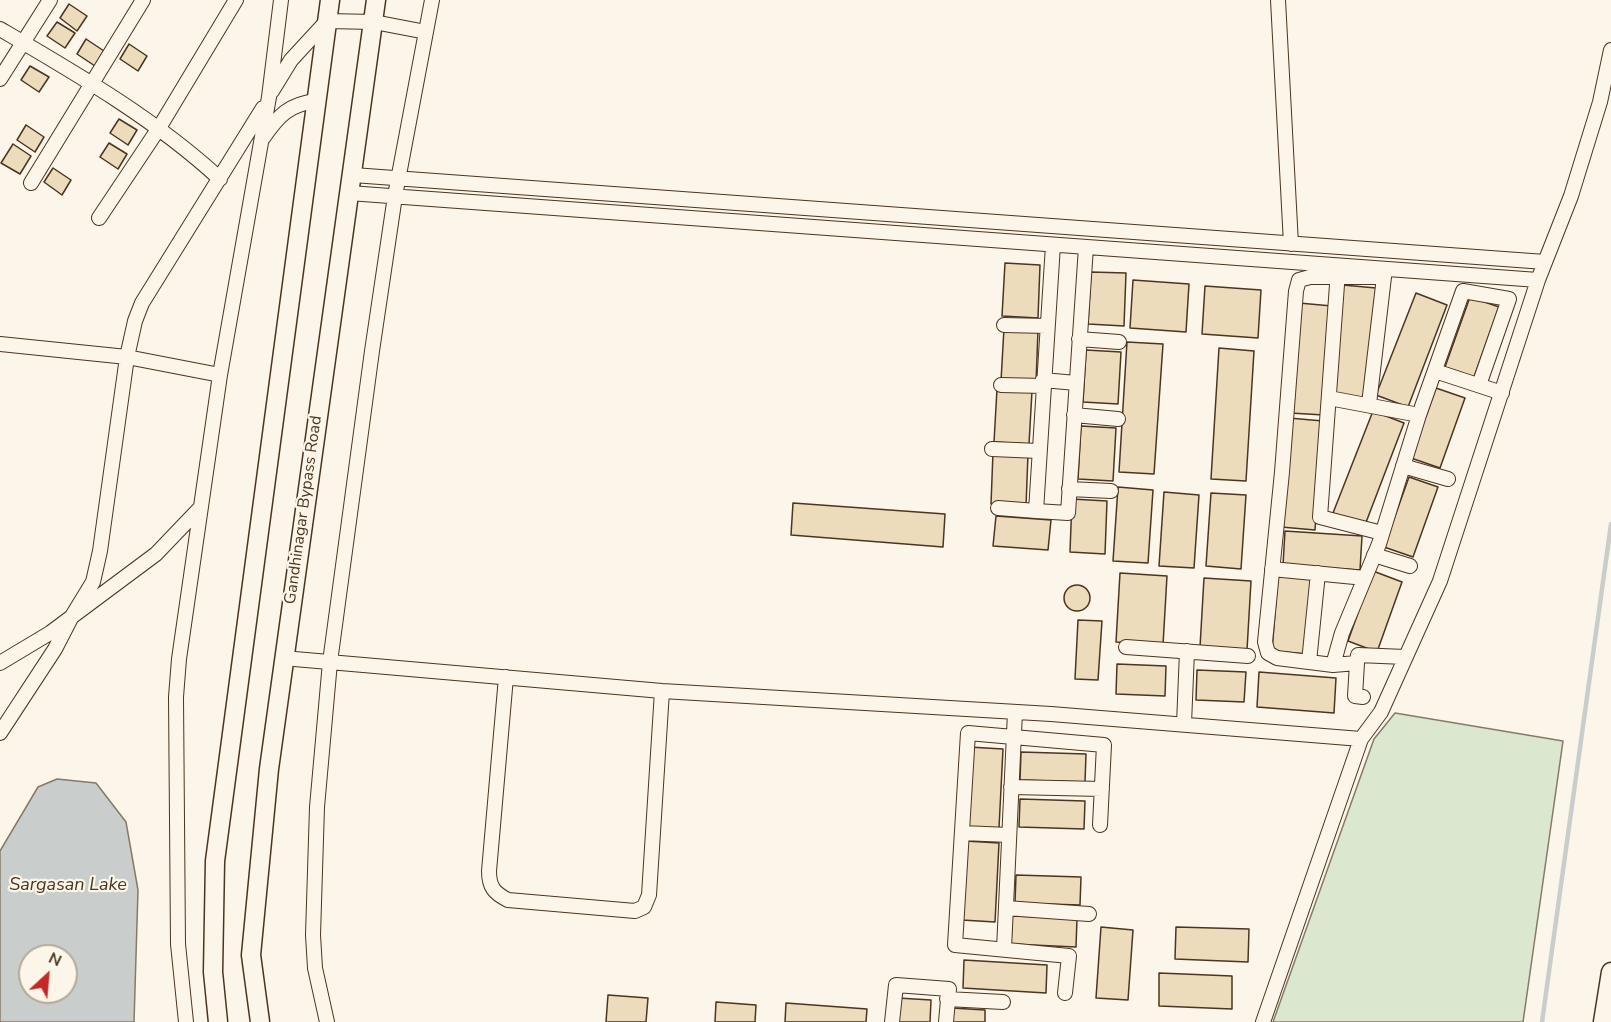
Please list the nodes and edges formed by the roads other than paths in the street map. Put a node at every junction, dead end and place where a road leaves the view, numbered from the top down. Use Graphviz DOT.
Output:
graph roads {
  1 [pos="50,0"];
  2 [pos="142,0"];
  3 [pos="236,0"];
  4 [pos="281,0"];
  5 [pos="330,0"];
  6 [pos="376,0"];
  7 [pos="432,0"];
  8 [pos="1278,0"];
  9 [pos="327,21"];
  10 [pos="374,22"];
  11 [pos="0,29"];
  12 [pos="426,32"];
  13 [pos="23,43"];
  14 [pos="1611,50"];
  15 [pos="0,79"];
  16 [pos="92,84"];
  17 [pos="269,97"];
  18 [pos="316,101"];
  19 [pos="159,128"];
  20 [pos="260,142"];
  21 [pos="220,179"];
  22 [pos="399,179"];
  23 [pos="31,183"];
  24 [pos="351,184"];
  25 [pos="395,196"];
  26 [pos="99,218"];
  27 [pos="1053,244"];
  28 [pos="1291,244"];
  29 [pos="1086,247"];
  30 [pos="1545,262"];
  31 [pos="1338,272"];
  32 [pos="1538,280"];
  33 [pos="1004,325"];
  34 [pos="1047,326"];
  35 [pos="1079,339"];
  36 [pos="1119,342"];
  37 [pos="0,344"];
  38 [pos="127,357"];
  39 [pos="1436,371"];
  40 [pos="220,375"];
  41 [pos="1043,383"];
  42 [pos="1076,383"];
  43 [pos="1001,384"];
  44 [pos="1479,385"];
  45 [pos="1502,393"];
  46 [pos="1329,398"];
  47 [pos="1369,404"];
  48 [pos="1074,415"];
  49 [pos="1419,415"];
  50 [pos="1118,419"];
  51 [pos="992,449"];
  52 [pos="1039,451"];
  53 [pos="1403,466"];
  54 [pos="1448,479"];
  55 [pos="1069,489"];
  56 [pos="1111,491"];
  57 [pos="201,507"];
  58 [pos="998,508"];
  59 [pos="1036,511"];
  60 [pos="1382,533"];
  61 [pos="1374,555"];
  62 [pos="1410,566"];
  63 [pos="1272,569"];
  64 [pos="1318,573"];
  65 [pos="1365,578"];
  66 [pos="70,618"];
  67 [pos="1126,646"];
  68 [pos="1187,651"];
  69 [pos="1248,656"];
  70 [pos="1405,657"];
  71 [pos="283,658"];
  72 [pos="330,662"];
  73 [pos="1308,662"];
  74 [pos="0,663"];
  75 [pos="1357,663"];
  76 [pos="1333,664"];
  77 [pos="506,677"];
  78 [pos="662,691"];
  79 [pos="1363,697"];
  80 [pos="1015,712"];
  81 [pos="1184,724"];
  82 [pos="0,733"];
  83 [pos="1014,738"];
  84 [pos="1361,739"];
  85 [pos="1011,787"];
  86 [pos="1102,789"];
  87 [pos="1100,825"];
  88 [pos="962,833"];
  89 [pos="1009,835"];
  90 [pos="1006,908"];
  91 [pos="1089,914"];
  92 [pos="1004,949"];
  93 [pos="1611,972"];
  94 [pos="1065,993"];
  95 [pos="947,999"];
  96 [pos="1003,1002"];
  97 [pos="186,1022"];
  98 [pos="218,1022"];
  99 [pos="260,1022"];
  100 [pos="327,1022"];
  101 [pos="892,1022"];
  102 [pos="946,1022"];
  103 [pos="1263,1022"];
  104 [pos="1603,1022"];
  1 -- 13 [label="street"];
  2 -- 16 [label="street"];
  3 -- 19 [label="street"];
  4 -- 17 [label="street"];
  5 -- 9 [label="main road"];
  6 -- 10 [label="main road, Gandhinagar Bypass Road"];
  7 -- 12 [label="street"];
  8 -- 28 [label="street"];
  9 -- 10 [label="street"];
  9 -- 17 [label="street"];
  9 -- 18 [label="main road"];
  10 -- 12 [label="street"];
  10 -- 24 [label="main road, Gandhinagar Bypass Road"];
  11 -- 13 [label="street"];
  12 -- 22 [label="street"];
  13 -- 15 [label="street"];
  13 -- 16 [label="street"];
  14 -- 30 [label="street"];
  16 -- 19 [label="street"];
  16 -- 23 [label="street"];
  17 -- 20 [label="street"];
  17 -- 21 [label="street"];
  18 -- 20 [label="street"];
  18 -- 98 [label="main road"];
  19 -- 21 [label="street"];
  19 -- 26 [label="street"];
  20 -- 40 [label="street"];
  21 -- 38 [label="street"];
  22 -- 24 [label="street"];
  22 -- 25 [label="street"];
  22 -- 28 [label="street"];
  24 -- 25 [label="street"];
  24 -- 71 [label="main road, Gandhinagar Bypass Road"];
  25 -- 27 [label="street"];
  25 -- 72 [label="street"];
  27 -- 29 [label="street"];
  27 -- 34 [label="street"];
  28 -- 30 [label="street"];
  29 -- 31 [label="street"];
  29 -- 35 [label="street"];
  30 -- 32 [label="street"];
  31 -- 32 [label="street"];
  31 -- 46 [label="street"];
  31 -- 47 [label="street"];
  31 -- 63 [label="street"];
  32 -- 45 [label="street"];
  33 -- 34 [label="street"];
  34 -- 41 [label="street"];
  35 -- 36 [label="street"];
  35 -- 42 [label="street"];
  37 -- 38 [label="street"];
  38 -- 40 [label="street"];
  38 -- 66 [label="street"];
  39 -- 44 [label="street"];
  39 -- 44 [label="street"];
  39 -- 49 [label="street"];
  40 -- 57 [label="street"];
  41 -- 42 [label="street"];
  41 -- 43 [label="street"];
  41 -- 52 [label="street"];
  42 -- 48 [label="street"];
  44 -- 45 [label="street"];
  45 -- 70 [label="street"];
  46 -- 47 [label="street"];
  46 -- 60 [label="street"];
  47 -- 49 [label="street"];
  48 -- 50 [label="street"];
  48 -- 55 [label="street"];
  49 -- 53 [label="street"];
  51 -- 52 [label="street"];
  52 -- 59 [label="street"];
  53 -- 54 [label="street"];
  53 -- 60 [label="street"];
  55 -- 56 [label="street"];
  55 -- 59 [label="street"];
  57 -- 66 [label="street"];
  57 -- 97 [label="street"];
  58 -- 59 [label="street"];
  60 -- 61 [label="street"];
  61 -- 62 [label="street"];
  61 -- 65 [label="street"];
  63 -- 64 [label="street"];
  63 -- 73 [label="street"];
  64 -- 65 [label="street"];
  64 -- 73 [label="street"];
  65 -- 76 [label="street"];
  66 -- 74 [label="street"];
  66 -- 82 [label="street"];
  67 -- 68 [label="street"];
  68 -- 69 [label="street"];
  68 -- 81 [label="street"];
  70 -- 75 [label="street"];
  70 -- 84 [label="street"];
  71 -- 72 [label="street"];
  71 -- 99 [label="main road, Gandhinagar Bypass Road"];
  72 -- 77 [label="street"];
  72 -- 100 [label="street"];
  73 -- 76 [label="street"];
  75 -- 76 [label="street"];
  75 -- 79 [label="street"];
  77 -- 78 [label="street"];
  77 -- 78 [label="street"];
  78 -- 80 [label="street"];
  80 -- 81 [label="street"];
  80 -- 83 [label="street"];
  81 -- 84 [label="street"];
  83 -- 85 [label="street"];
  83 -- 86 [label="street"];
  83 -- 88 [label="street"];
  84 -- 103 [label="street"];
  85 -- 86 [label="street"];
  85 -- 89 [label="street"];
  86 -- 87 [label="street"];
  88 -- 89 [label="street"];
  88 -- 92 [label="street"];
  89 -- 90 [label="street"];
  90 -- 91 [label="street"];
  90 -- 92 [label="street"];
  92 -- 94 [label="street"];
  93 -- 104 [label="main road"];
  95 -- 96 [label="street"];
  95 -- 101 [label="street"];
  95 -- 102 [label="street"];
}
